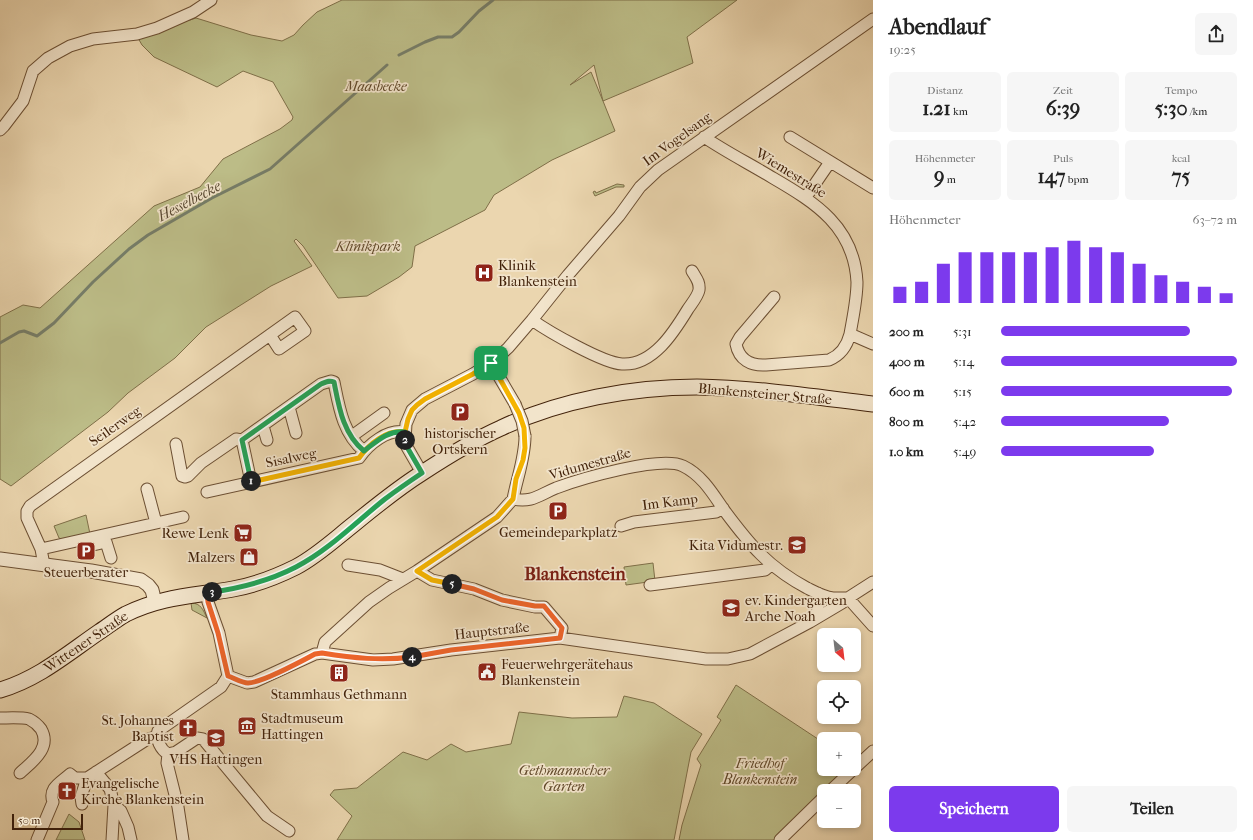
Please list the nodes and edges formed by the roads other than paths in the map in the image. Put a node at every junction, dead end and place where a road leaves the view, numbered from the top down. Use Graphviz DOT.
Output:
graph roads {
  1 [pos="210,0"];
  2 [pos="873,19"];
  3 [pos="0,130"];
  4 [pos="704,137"];
  5 [pos="790,137"];
  6 [pos="830,162"];
  7 [pos="873,188"];
  8 [pos="806,197"];
  9 [pos="692,271"];
  10 [pos="774,297"];
  11 [pos="532,320"];
  12 [pos="850,334"];
  13 [pos="270,335"];
  14 [pos="873,344"];
  15 [pos="491,363"];
  16 [pos="873,404"];
  17 [pos="289,407"];
  18 [pos="384,413"];
  19 [pos="263,426"];
  20 [pos="405,432"];
  21 [pos="296,433"];
  22 [pos="352,436"];
  23 [pos="242,440"];
  24 [pos="267,440"];
  25 [pos="176,444"];
  26 [pos="362,455"];
  27 [pos="422,473"];
  28 [pos="251,482"];
  29 [pos="147,489"];
  30 [pos="207,492"];
  31 [pos="513,499"];
  32 [pos="723,508"];
  33 [pos="183,517"];
  34 [pos="156,523"];
  35 [pos="621,526"];
  36 [pos="41,549"];
  37 [pos="110,558"];
  38 [pos="0,559"];
  39 [pos="44,565"];
  40 [pos="348,565"];
  41 [pos="771,565"];
  42 [pos="417,571"];
  43 [pos="403,579"];
  44 [pos="873,582"];
  45 [pos="650,585"];
  46 [pos="207,593"];
  47 [pos="818,593"];
  48 [pos="848,598"];
  49 [pos="155,602"];
  50 [pos="810,622"];
  51 [pos="873,626"];
  52 [pos="560,638"];
  53 [pos="322,653"];
  54 [pos="228,676"];
  55 [pos="0,690"];
  56 [pos="0,718"];
  57 [pos="157,736"];
  58 [pos="873,751"];
  59 [pos="168,754"];
  60 [pos="20,773"];
  61 [pos="92,775"];
  62 [pos="838,784"];
  63 [pos="82,804"];
  64 [pos="817,804"];
  65 [pos="114,805"];
  66 [pos="289,831"];
  67 [pos="38,838"];
  68 [pos="112,840"];
  69 [pos="131,840"];
  70 [pos="183,840"];
  71 [pos="780,840"];
  1 -- 3 [label="street"];
  2 -- 4 [label="street, Im Vogelsang"];
  4 -- 8 [label="street, Wiemestraße"];
  4 -- 11 [label="street, Im Vogelsang"];
  5 -- 6 [label="street"];
  6 -- 7 [label="street"];
  6 -- 8 [label="street"];
  8 -- 12 [label="street, Wiemestraße"];
  9 -- 11 [label="street"];
  10 -- 12 [label="street"];
  11 -- 15 [label="street, Im Vogelsang"];
  12 -- 14 [label="street"];
  13 -- 36 [label="street, Seilerweg"];
  15 -- 20 [label="street, Im Vogelsang"];
  15 -- 31 [label="street, bridge"];
  16 -- 27 [label="main road, Blankensteiner Straße"];
  17 -- 19 [label="street"];
  17 -- 21 [label="street"];
  17 -- 22 [label="street"];
  18 -- 22 [label="street"];
  19 -- 23 [label="street"];
  19 -- 24 [label="street"];
  20 -- 26 [label="street"];
  20 -- 27 [label="street, Im Vogelsang"];
  22 -- 26 [label="street"];
  23 -- 25 [label="street"];
  23 -- 28 [label="street"];
  26 -- 28 [label="street, Sisalweg"];
  27 -- 46 [label="main road, Blankensteiner Straße"];
  28 -- 30 [label="street, Sisalweg"];
  29 -- 34 [label="street"];
  31 -- 32 [label="street, Vidumestraße"];
  31 -- 42 [label="street"];
  32 -- 35 [label="street, Im Kamp"];
  32 -- 41 [label="street, Vidumestraße"];
  33 -- 34 [label="street"];
  34 -- 36 [label="street"];
  36 -- 37 [label="street"];
  36 -- 39 [label="street, Seilerweg"];
  38 -- 39 [label="street"];
  39 -- 49 [label="street"];
  40 -- 43 [label="street"];
  41 -- 45 [label="street"];
  41 -- 47 [label="street, Vidumestraße"];
  42 -- 43 [label="street"];
  42 -- 52 [label="street"];
  43 -- 53 [label="street"];
  44 -- 48 [label="street, Hauptstraße"];
  46 -- 49 [label="main road, Wittener Straße"];
  46 -- 54 [label="street"];
  47 -- 48 [label="street, Vidumestraße"];
  47 -- 50 [label="street"];
  48 -- 50 [label="street, Hauptstraße"];
  48 -- 51 [label="street"];
  49 -- 55 [label="main road, Wittener Straße"];
  50 -- 52 [label="street, Hauptstraße"];
  52 -- 53 [label="street, Hauptstraße"];
  53 -- 54 [label="street, Hauptstraße"];
  54 -- 57 [label="street"];
  56 -- 60 [label="street"];
  57 -- 59 [label="street"];
  57 -- 61 [label="street"];
  58 -- 62 [label="street"];
  59 -- 66 [label="street"];
  59 -- 70 [label="street"];
  61 -- 63 [label="street"];
  61 -- 65 [label="street"];
  61 -- 67 [label="street"];
  64 -- 71 [label="street"];
  65 -- 68 [label="street"];
  65 -- 69 [label="street"];
}
